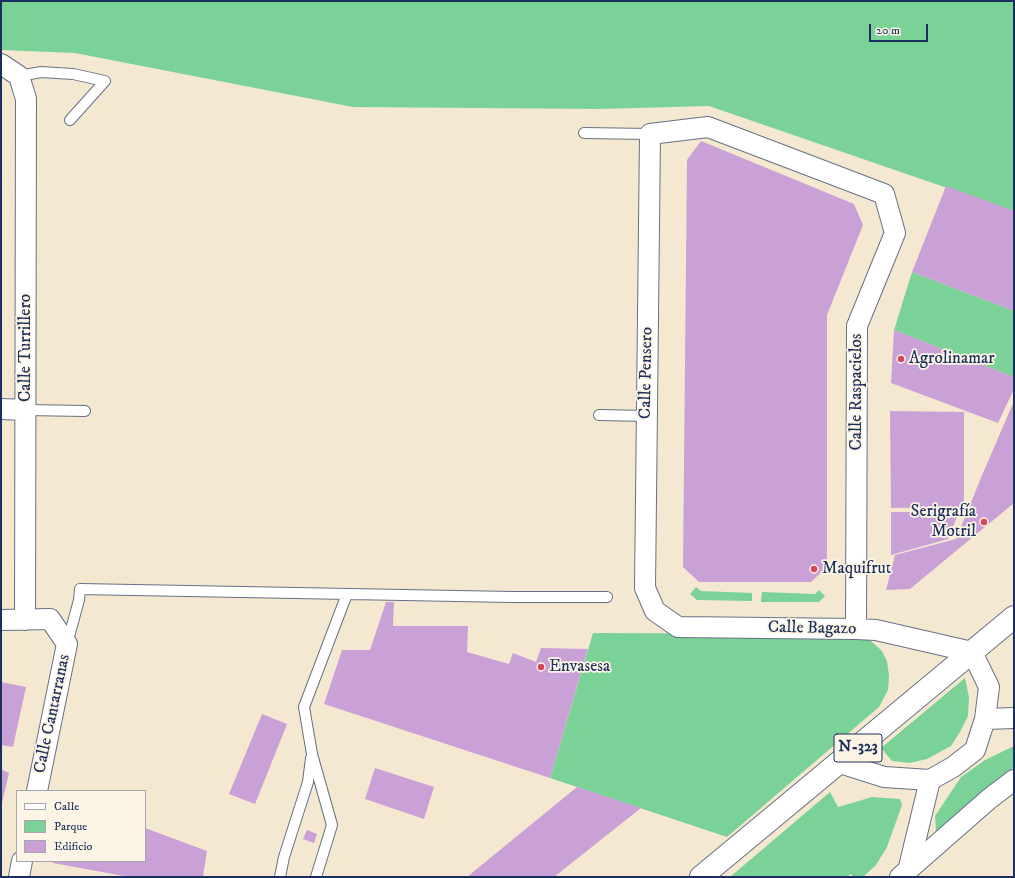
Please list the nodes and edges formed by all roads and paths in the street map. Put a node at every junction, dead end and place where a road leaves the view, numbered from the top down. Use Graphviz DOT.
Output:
graph roads {
  1 [pos="1,64"];
  2 [pos="19,76"];
  3 [pos="70,120"];
  4 [pos="584,133"];
  5 [pos="650,134"];
  6 [pos="1,409"];
  7 [pos="26,410"];
  8 [pos="85,411"];
  9 [pos="599,415"];
  10 [pos="647,416"];
  11 [pos="347,594"];
  12 [pos="607,597"];
  13 [pos="655,611"];
  14 [pos="1014,617"];
  15 [pos="1,620"];
  16 [pos="24,620"];
  17 [pos="856,629"];
  18 [pos="67,644"];
  19 [pos="972,652"];
  20 [pos="1014,718"];
  21 [pos="986,719"];
  22 [pos="312,754"];
  23 [pos="840,763"];
  24 [pos="930,780"];
  25 [pos="1014,780"];
  26 [pos="37,790"];
  27 [pos="22,862"];
  28 [pos="904,874"];
  29 [pos="19,877"];
  30 [pos="280,877"];
  31 [pos="316,877"];
  32 [pos="700,877"];
  1 -- 2 [label="street"];
  2 -- 3 [label="lane"];
  2 -- 7 [label="street, Calle Turrillero"];
  4 -- 5 [label="lane"];
  5 -- 10 [label="street, Calle Pensero"];
  5 -- 17 [label="street, Calle Raspacielos"];
  6 -- 7 [label="street"];
  7 -- 8 [label="lane"];
  7 -- 16 [label="street, Calle Turrillero"];
  9 -- 10 [label="lane"];
  10 -- 13 [label="street, Calle Pensero"];
  11 -- 12 [label="lane"];
  11 -- 18 [label="lane"];
  11 -- 22 [label="lane"];
  13 -- 17 [label="street, Calle Bagazo"];
  14 -- 19 [label="highway, N-323"];
  15 -- 16 [label="street"];
  16 -- 18 [label="street, Calle Cantarranas"];
  17 -- 19 [label="street, Calle Bagazo"];
  18 -- 26 [label="street, Calle Cantarranas"];
  19 -- 21 [label="street"];
  19 -- 23 [label="highway, N-323"];
  20 -- 21 [label="street"];
  21 -- 24 [label="street"];
  22 -- 30 [label="lane"];
  22 -- 31 [label="lane"];
  23 -- 24 [label="street"];
  23 -- 32 [label="highway, N-323"];
  24 -- 28 [label="street"];
  25 -- 28 [label="street"];
  27 -- 29 [label="street"];
}
